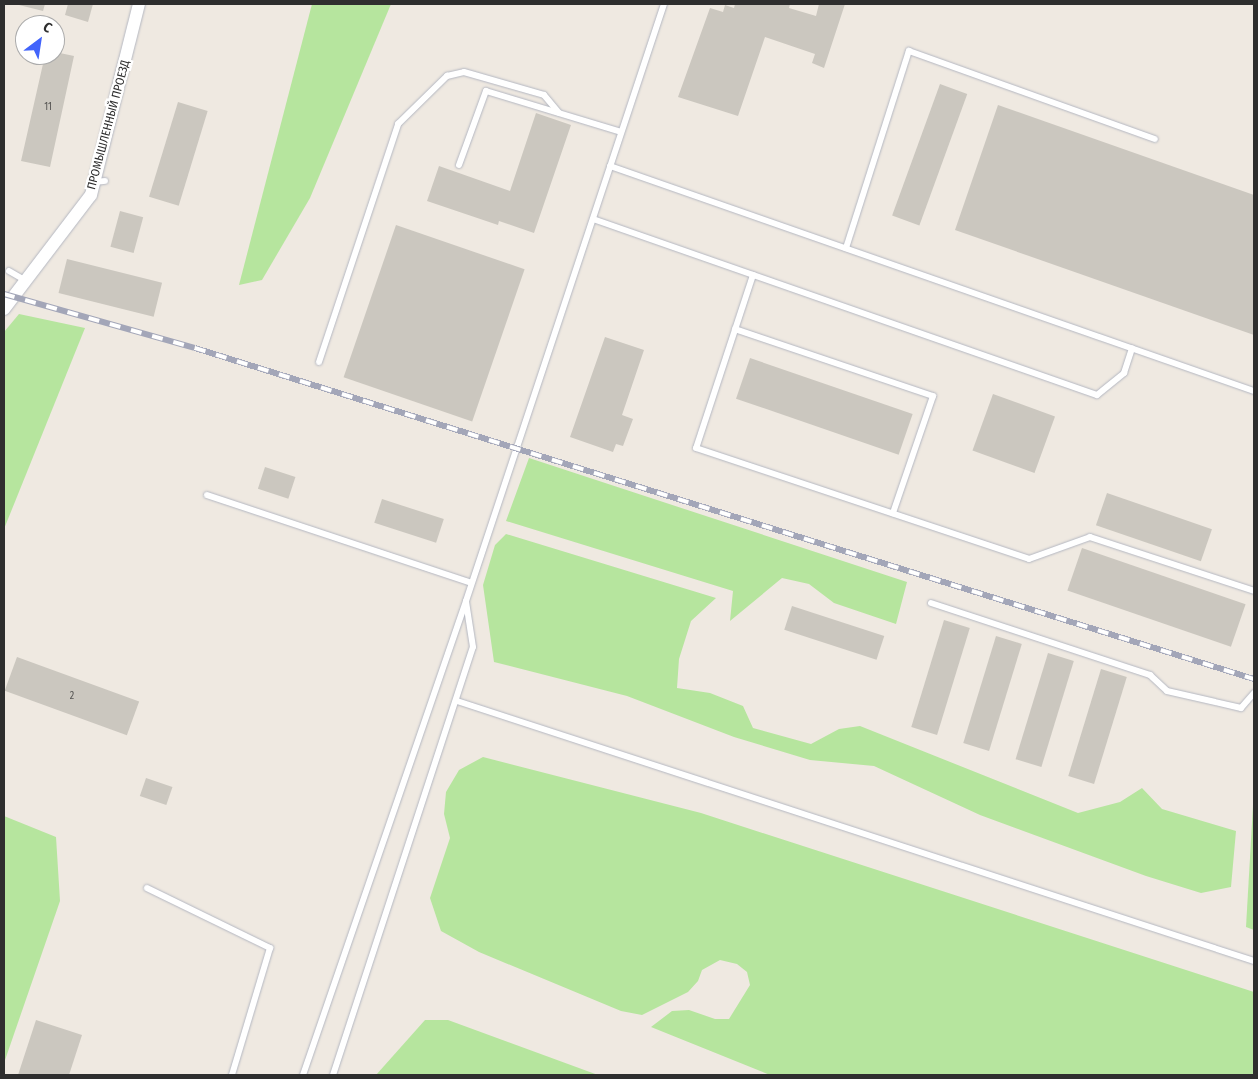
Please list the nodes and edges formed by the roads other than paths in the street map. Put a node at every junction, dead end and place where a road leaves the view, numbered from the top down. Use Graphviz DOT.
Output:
graph roads {
  1 [pos="139,4"];
  2 [pos="664,4"];
  3 [pos="559,113"];
  4 [pos="622,132"];
  5 [pos="1155,139"];
  6 [pos="459,165"];
  7 [pos="610,166"];
  8 [pos="593,219"];
  9 [pos="846,248"];
  10 [pos="9,271"];
  11 [pos="753,275"];
  12 [pos="26,281"];
  13 [pos="4,309"];
  14 [pos="736,329"];
  15 [pos="1132,348"];
  16 [pos="320,362"];
  17 [pos="1254,391"];
  18 [pos="207,495"];
  19 [pos="893,513"];
  20 [pos="471,583"];
  21 [pos="1254,591"];
  22 [pos="466,601"];
  23 [pos="931,603"];
  24 [pos="1254,693"];
  25 [pos="457,701"];
  26 [pos="147,888"];
  27 [pos="1254,961"];
  28 [pos="232,1075"];
  29 [pos="303,1075"];
  30 [pos="333,1075"];
  1 -- 12 [label="street, ПРОМЫШЛЕННЫЙ ПРОЕЗД"];
  2 -- 4 [label="lane"];
  3 -- 4 [label="lane"];
  3 -- 6 [label="lane"];
  3 -- 16 [label="lane"];
  4 -- 7 [label="lane"];
  5 -- 9 [label="lane"];
  7 -- 8 [label="lane"];
  7 -- 9 [label="lane"];
  8 -- 11 [label="lane"];
  8 -- 20 [label="lane"];
  9 -- 15 [label="lane"];
  10 -- 12 [label="lane"];
  11 -- 14 [label="lane"];
  11 -- 15 [label="lane"];
  12 -- 13 [label="street, ПРОМЫШЛЕННЫЙ ПРОЕЗД"];
  14 -- 19 [label="lane"];
  14 -- 19 [label="lane"];
  15 -- 17 [label="lane"];
  18 -- 20 [label="lane"];
  19 -- 21 [label="lane"];
  20 -- 22 [label="lane"];
  22 -- 25 [label="lane"];
  22 -- 29 [label="lane"];
  23 -- 24 [label="lane"];
  25 -- 27 [label="lane"];
  25 -- 30 [label="lane"];
  26 -- 28 [label="lane"];
}
